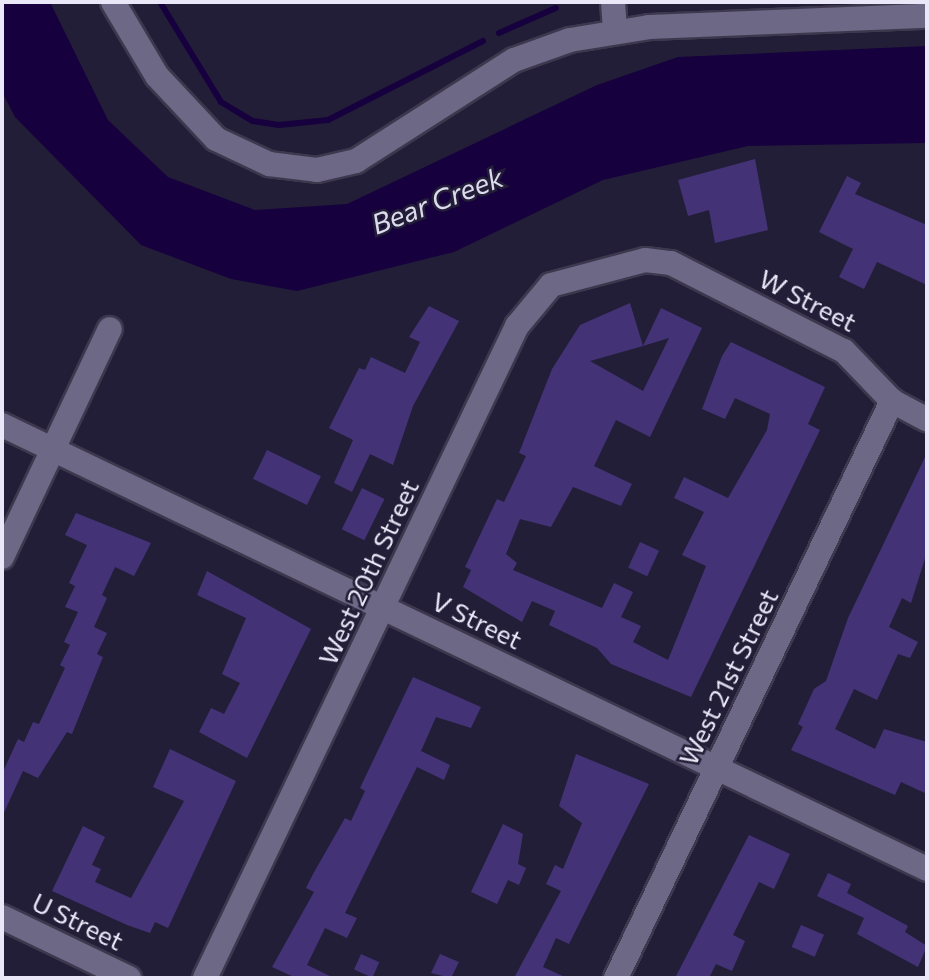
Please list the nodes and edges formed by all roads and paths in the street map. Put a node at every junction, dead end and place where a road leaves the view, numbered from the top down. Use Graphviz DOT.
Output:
graph roads {
  1 [pos="113,2"];
  2 [pos="612,2"];
  3 [pos="927,16"];
  4 [pos="615,32"];
  5 [pos="645,260"];
  6 [pos="110,329"];
  7 [pos="892,401"];
  8 [pos="927,420"];
  9 [pos="2,425"];
  10 [pos="53,450"];
  11 [pos="2,557"];
  12 [pos="384,608"];
  13 [pos="717,768"];
  14 [pos="927,869"];
  15 [pos="2,917"];
  16 [pos="129,978"];
  17 [pos="205,978"];
  18 [pos="617,978"];
  1 -- 4 [label="street"];
  2 -- 4 [label="street"];
  3 -- 4 [label="street"];
  5 -- 7 [label="street, W Street"];
  5 -- 12 [label="street, West 20th Street"];
  6 -- 10 [label="street"];
  7 -- 8 [label="street, W Street"];
  7 -- 13 [label="street, West 21st Street"];
  9 -- 10 [label="street, V Street"];
  10 -- 11 [label="street"];
  10 -- 12 [label="street, V Street"];
  12 -- 13 [label="street, V Street"];
  12 -- 17 [label="street, West 20th Street"];
  13 -- 14 [label="street, V Street"];
  13 -- 18 [label="street, West 21st Street"];
  15 -- 16 [label="street, U Street"];
}
